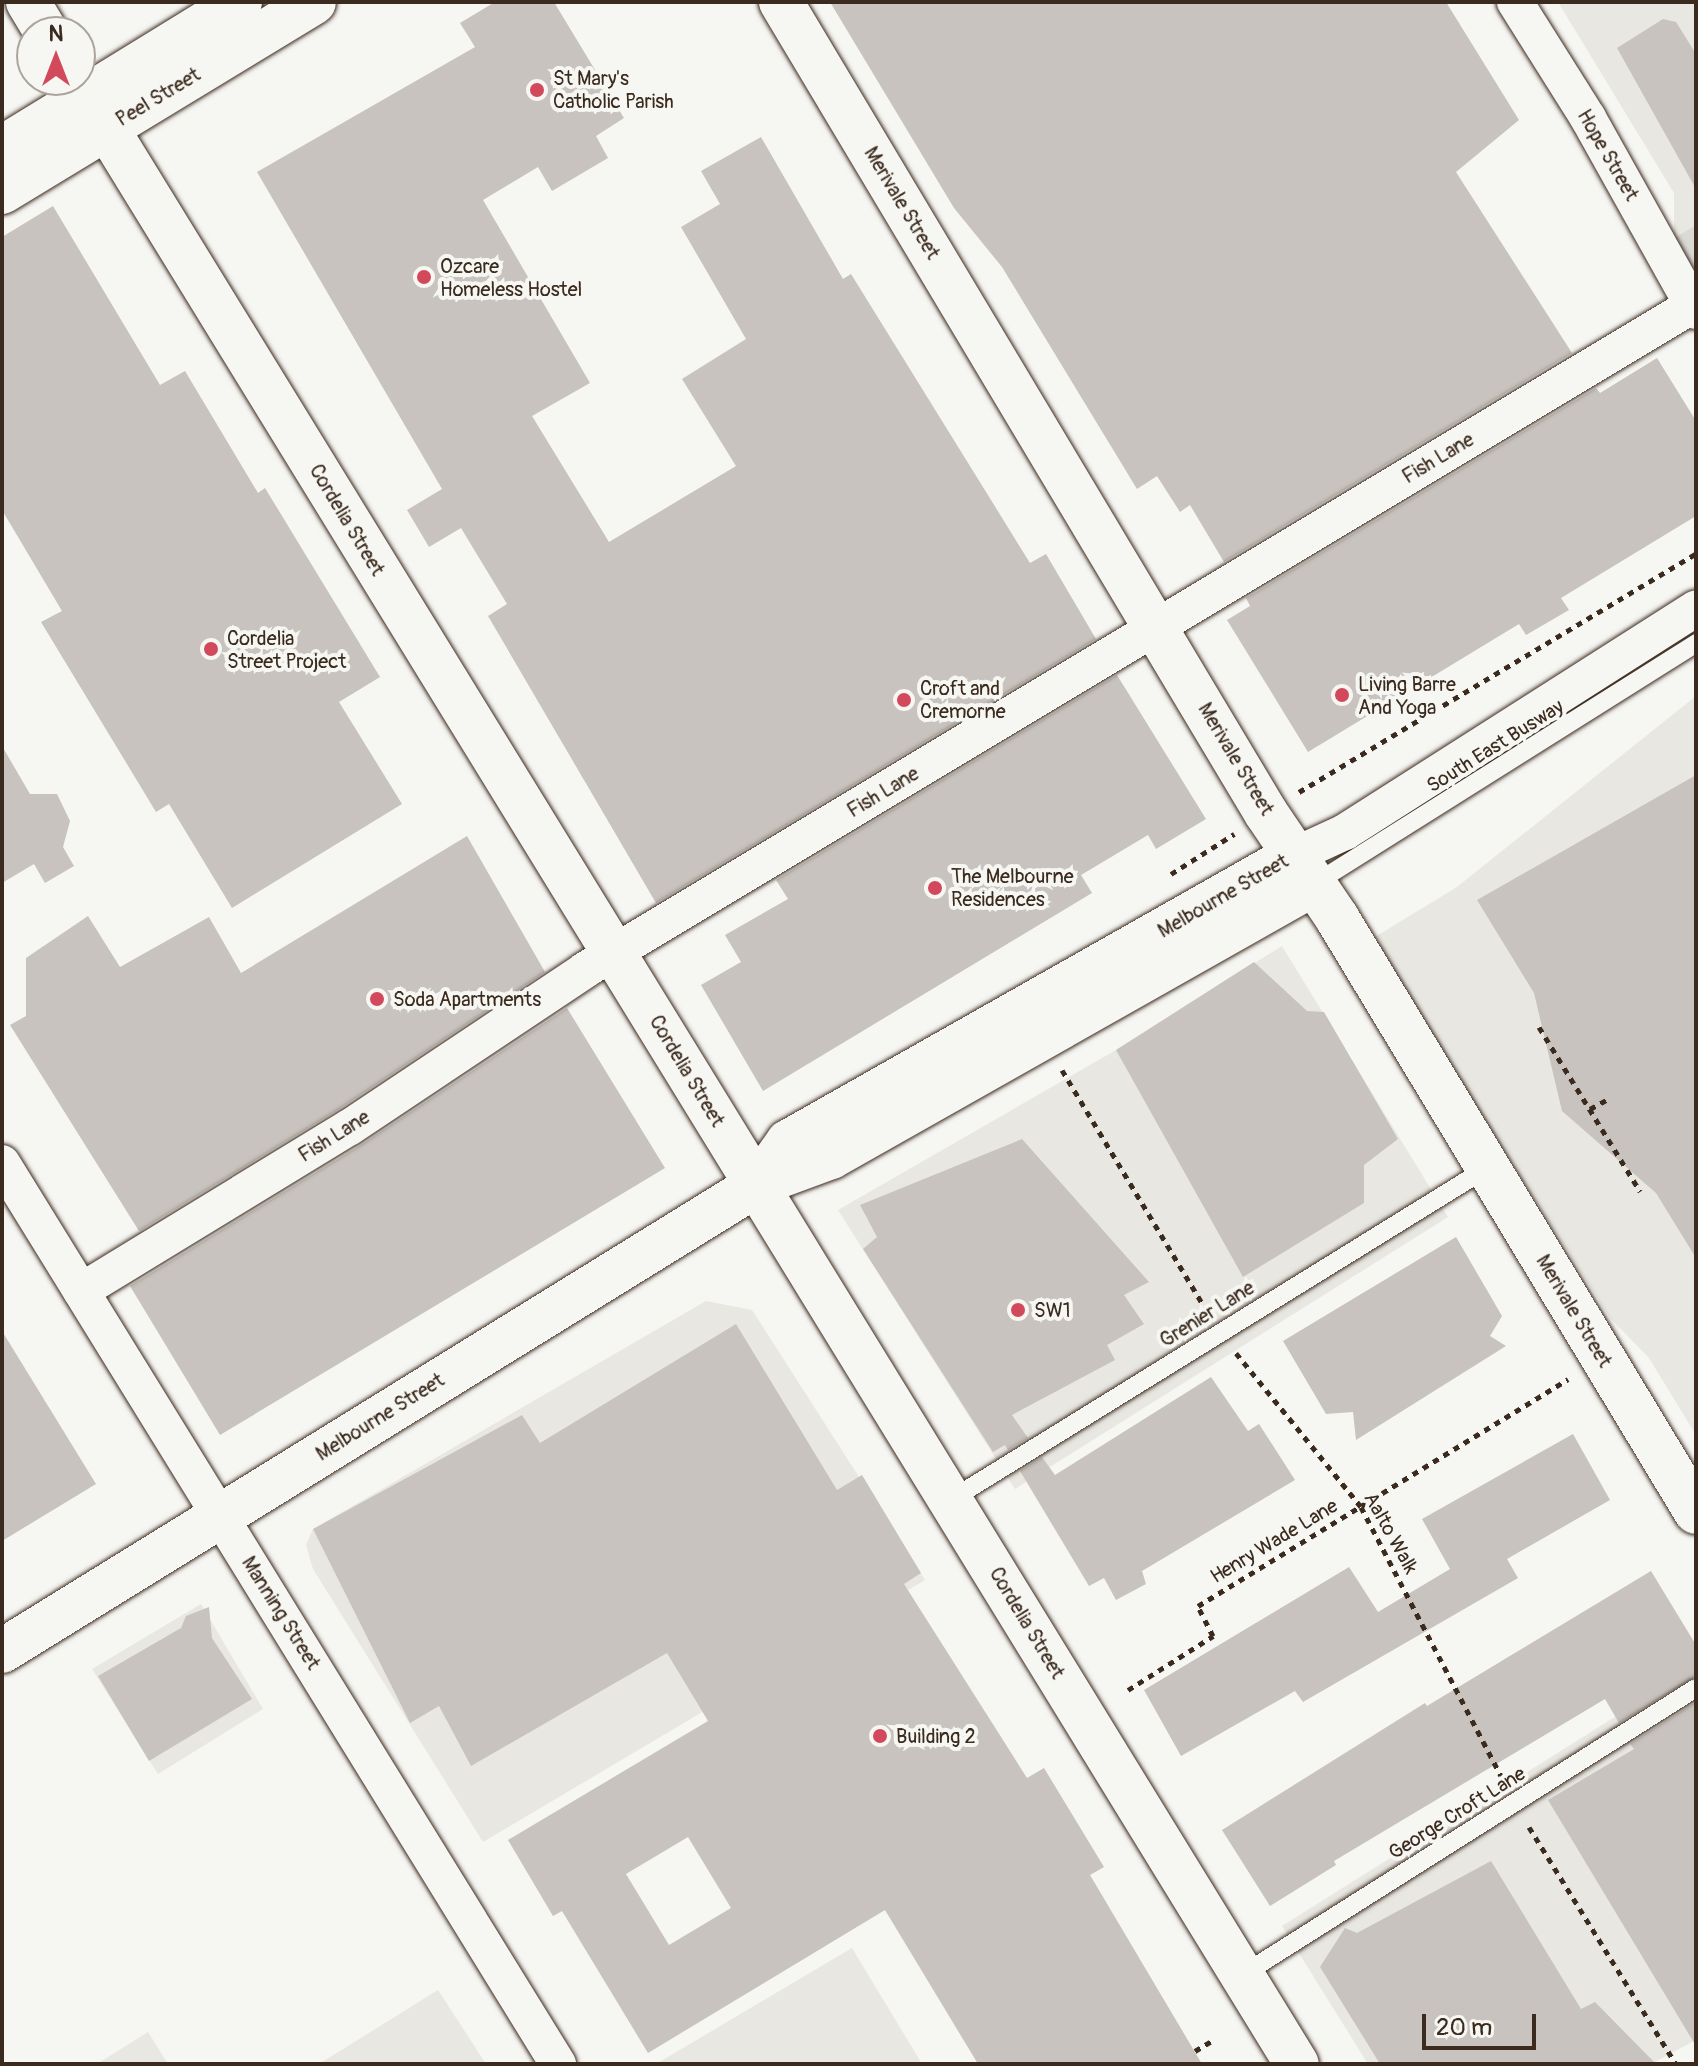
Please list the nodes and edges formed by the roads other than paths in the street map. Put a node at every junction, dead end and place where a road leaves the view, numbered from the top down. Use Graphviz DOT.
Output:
graph roads {
  1 [pos="240,2"];
  2 [pos="314,2"];
  3 [pos="781,2"];
  4 [pos="1515,2"];
  5 [pos="90,101"];
  6 [pos="2,148"];
  7 [pos="2,192"];
  8 [pos="1685,267"];
  9 [pos="1694,308"];
  10 [pos="1696,618"];
  11 [pos="1157,626"];
  12 [pos="1305,870"];
  13 [pos="616,952"];
  14 [pos="2,1163"];
  15 [pos="1487,1168"];
  16 [pos="758,1184"];
  17 [pos="81,1291"];
  18 [pos="952,1499"];
  19 [pos="1696,1512"];
  20 [pos="220,1516"];
  21 [pos="2,1651"];
  22 [pos="1696,1688"];
  23 [pos="1242,1975"];
  24 [pos="558,2064"];
  25 [pos="1297,2064"];
  1 -- 5 [label="main road, Peel Street"];
  2 -- 5 [label="main road, Peel Street"];
  3 -- 11 [label="main road, Merivale Street"];
  4 -- 8 [label="street, Hope Street"];
  5 -- 6 [label="main road, Peel Street"];
  5 -- 7 [label="main road, Peel Street"];
  5 -- 13 [label="main road, Cordelia Street"];
  8 -- 9 [label="street, Hope Street"];
  9 -- 11 [label="street, Fish Lane"];
  10 -- 12 [label="street, Melbourne Street"];
  11 -- 12 [label="main road, Merivale Street"];
  11 -- 13 [label="street, Fish Lane"];
  12 -- 15 [label="main road, Merivale Street"];
  12 -- 16 [label="main road, Melbourne Street"];
  12 -- 16 [label="main road, Melbourne Street"];
  13 -- 16 [label="main road, Cordelia Street"];
  13 -- 17 [label="street, Fish Lane"];
  14 -- 17 [label="street, Manning Street"];
  15 -- 18 [label="lane, Grenier Lane"];
  15 -- 19 [label="main road, Merivale Street"];
  16 -- 18 [label="main road, Cordelia Street"];
  16 -- 20 [label="main road, Melbourne Street"];
  17 -- 20 [label="street, Manning Street"];
  18 -- 23 [label="main road, Cordelia Street"];
  20 -- 21 [label="main road, Melbourne Street"];
  20 -- 24 [label="street, Manning Street"];
  22 -- 23 [label="lane, George Croft Lane"];
  23 -- 25 [label="main road, Cordelia Street"];
}
